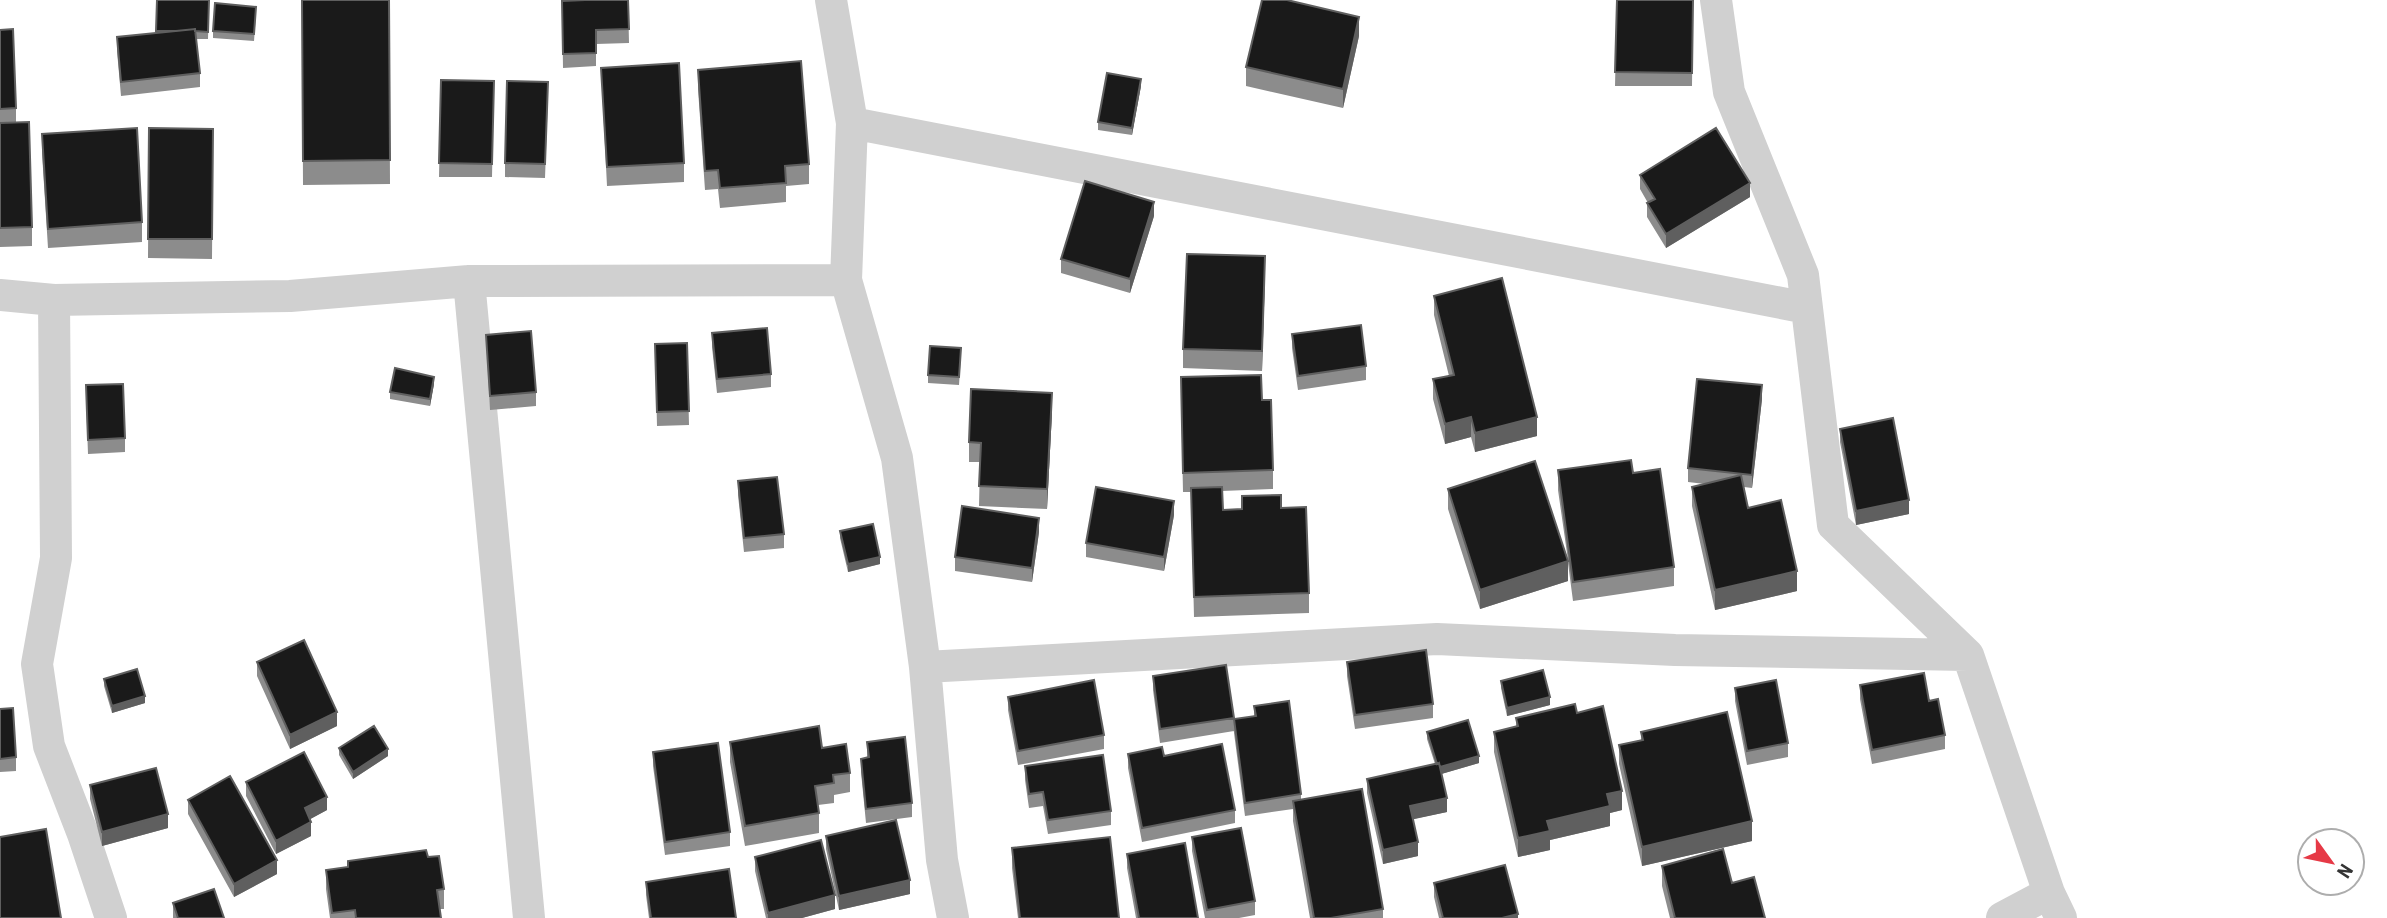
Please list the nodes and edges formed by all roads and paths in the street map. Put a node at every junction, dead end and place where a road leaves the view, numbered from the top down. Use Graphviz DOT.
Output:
graph roads {
  1 [pos="831,0"];
  2 [pos="1716,0"];
  3 [pos="852,123"];
  4 [pos="846,280"];
  5 [pos="468,281"];
  6 [pos="0,295"];
  7 [pos="54,300"];
  8 [pos="1807,308"];
  9 [pos="1968,655"];
  10 [pos="925,667"];
  11 [pos="2055,906"];
  12 [pos="111,918"];
  13 [pos="529,918"];
  14 [pos="953,918"];
  15 [pos="2002,918"];
  1 -- 3 [label="street"];
  2 -- 8 [label="street"];
  3 -- 4 [label="street"];
  3 -- 8 [label="street"];
  4 -- 5 [label="street"];
  4 -- 10 [label="street"];
  5 -- 7 [label="street"];
  5 -- 13 [label="street"];
  6 -- 7 [label="street"];
  7 -- 12 [label="street"];
  8 -- 9 [label="street"];
  9 -- 10 [label="street"];
  9 -- 11 [label="street"];
  10 -- 14 [label="street"];
  11 -- 15 [label="street"];
}
